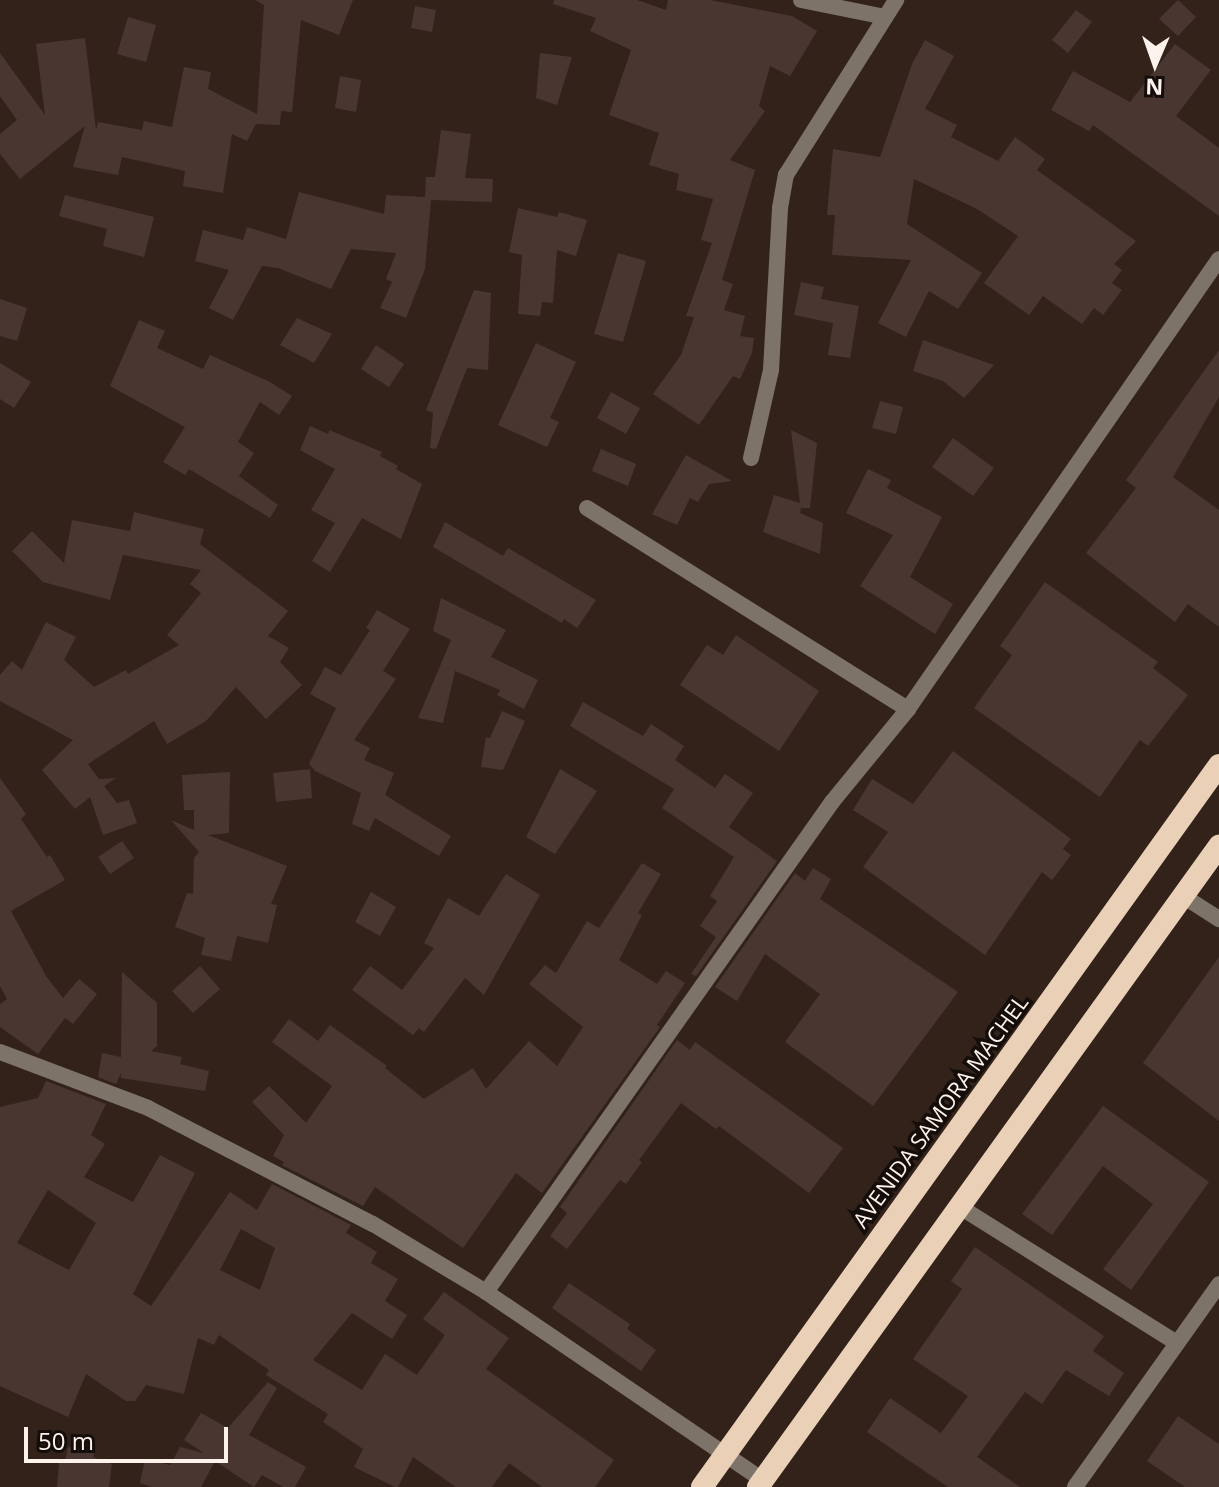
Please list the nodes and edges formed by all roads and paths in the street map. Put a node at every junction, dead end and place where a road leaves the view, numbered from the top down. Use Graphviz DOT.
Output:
graph roads {
  1 [pos="801,0"];
  2 [pos="896,0"];
  3 [pos="885,17"];
  4 [pos="1219,259"];
  5 [pos="751,458"];
  6 [pos="587,508"];
  7 [pos="908,709"];
  8 [pos="1219,765"];
  9 [pos="1219,846"];
  10 [pos="1183,896"];
  11 [pos="1219,919"];
  12 [pos="0,1052"];
  13 [pos="960,1207"];
  14 [pos="1219,1284"];
  15 [pos="486,1292"];
  16 [pos="1177,1343"];
  17 [pos="726,1453"];
  18 [pos="760,1483"];
  19 [pos="1078,1486"];
  20 [pos="702,1487"];
  1 -- 3 [label="street"];
  2 -- 3 [label="street"];
  3 -- 5 [label="street"];
  4 -- 7 [label="street"];
  6 -- 7 [label="street"];
  7 -- 15 [label="street"];
  8 -- 17 [label="highway, AVENIDA SAMORA MACHEL"];
  9 -- 10 [label="highway"];
  10 -- 11 [label="street"];
  10 -- 13 [label="highway"];
  12 -- 15 [label="street"];
  13 -- 16 [label="street"];
  13 -- 18 [label="highway"];
  14 -- 16 [label="street"];
  15 -- 17 [label="street"];
  16 -- 19 [label="street"];
  17 -- 18 [label="street"];
  17 -- 20 [label="highway, AVENIDA SAMORA MACHEL"];
}
